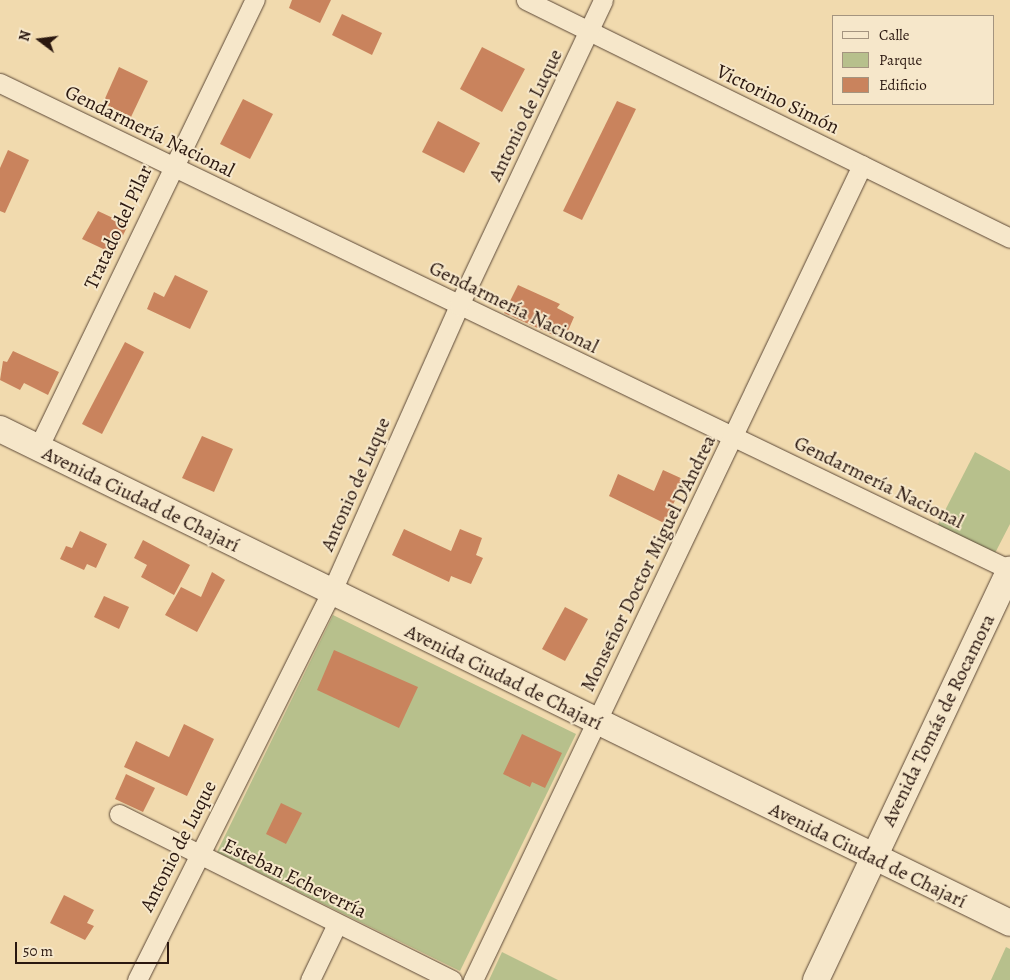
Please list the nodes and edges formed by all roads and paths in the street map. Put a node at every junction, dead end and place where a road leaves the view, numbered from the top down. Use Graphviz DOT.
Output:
graph roads {
  1 [pos="255,0"];
  2 [pos="526,0"];
  3 [pos="603,0"];
  4 [pos="590,32"];
  5 [pos="0,84"];
  6 [pos="862,165"];
  7 [pos="172,166"];
  8 [pos="1010,238"];
  9 [pos="459,306"];
  10 [pos="0,429"];
  11 [pos="734,438"];
  12 [pos="38,448"];
  13 [pos="1010,570"];
  14 [pos="331,593"];
  15 [pos="597,722"];
  16 [pos="119,814"];
  17 [pos="198,855"];
  18 [pos="872,857"];
  19 [pos="1010,923"];
  20 [pos="337,924"];
  21 [pos="137,980"];
  22 [pos="310,980"];
  23 [pos="452,980"];
  24 [pos="473,980"];
  25 [pos="816,980"];
  1 -- 7 [label="street, Tratado del Pilar"];
  2 -- 4 [label="street, Victorino Simón"];
  3 -- 4 [label="street, Antonio de Luque"];
  4 -- 6 [label="street, Victorino Simón"];
  4 -- 9 [label="street, Antonio de Luque"];
  5 -- 7 [label="street, Gendarmería Nacional"];
  6 -- 8 [label="street, Victorino Simón"];
  6 -- 11 [label="street, Monseñor Doctor Miguel D'Andrea"];
  7 -- 9 [label="street, Gendarmería Nacional"];
  7 -- 12 [label="street, Tratado del Pilar"];
  9 -- 11 [label="street, Gendarmería Nacional"];
  9 -- 14 [label="street, Antonio de Luque"];
  10 -- 12 [label="main road, Avenida Ciudad de Chajarí"];
  11 -- 13 [label="street, Gendarmería Nacional"];
  11 -- 15 [label="street, Monseñor Doctor Miguel D'Andrea"];
  12 -- 14 [label="main road, Avenida Ciudad de Chajarí"];
  13 -- 18 [label="main road, Avenida Tomás de Rocamora"];
  14 -- 15 [label="main road, Avenida Ciudad de Chajarí"];
  14 -- 17 [label="street, Antonio de Luque"];
  15 -- 18 [label="main road, Avenida Ciudad de Chajarí"];
  15 -- 24 [label="street, Monseñor Doctor Miguel D'Andrea"];
  16 -- 17 [label="street, Esteban Echeverría"];
  17 -- 20 [label="street, Esteban Echeverría"];
  17 -- 21 [label="street, Antonio de Luque"];
  18 -- 19 [label="main road, Avenida Ciudad de Chajarí"];
  18 -- 25 [label="main road, Avenida Tomás de Rocamora"];
  20 -- 22 [label="street"];
  20 -- 23 [label="street, Esteban Echeverría"];
}
